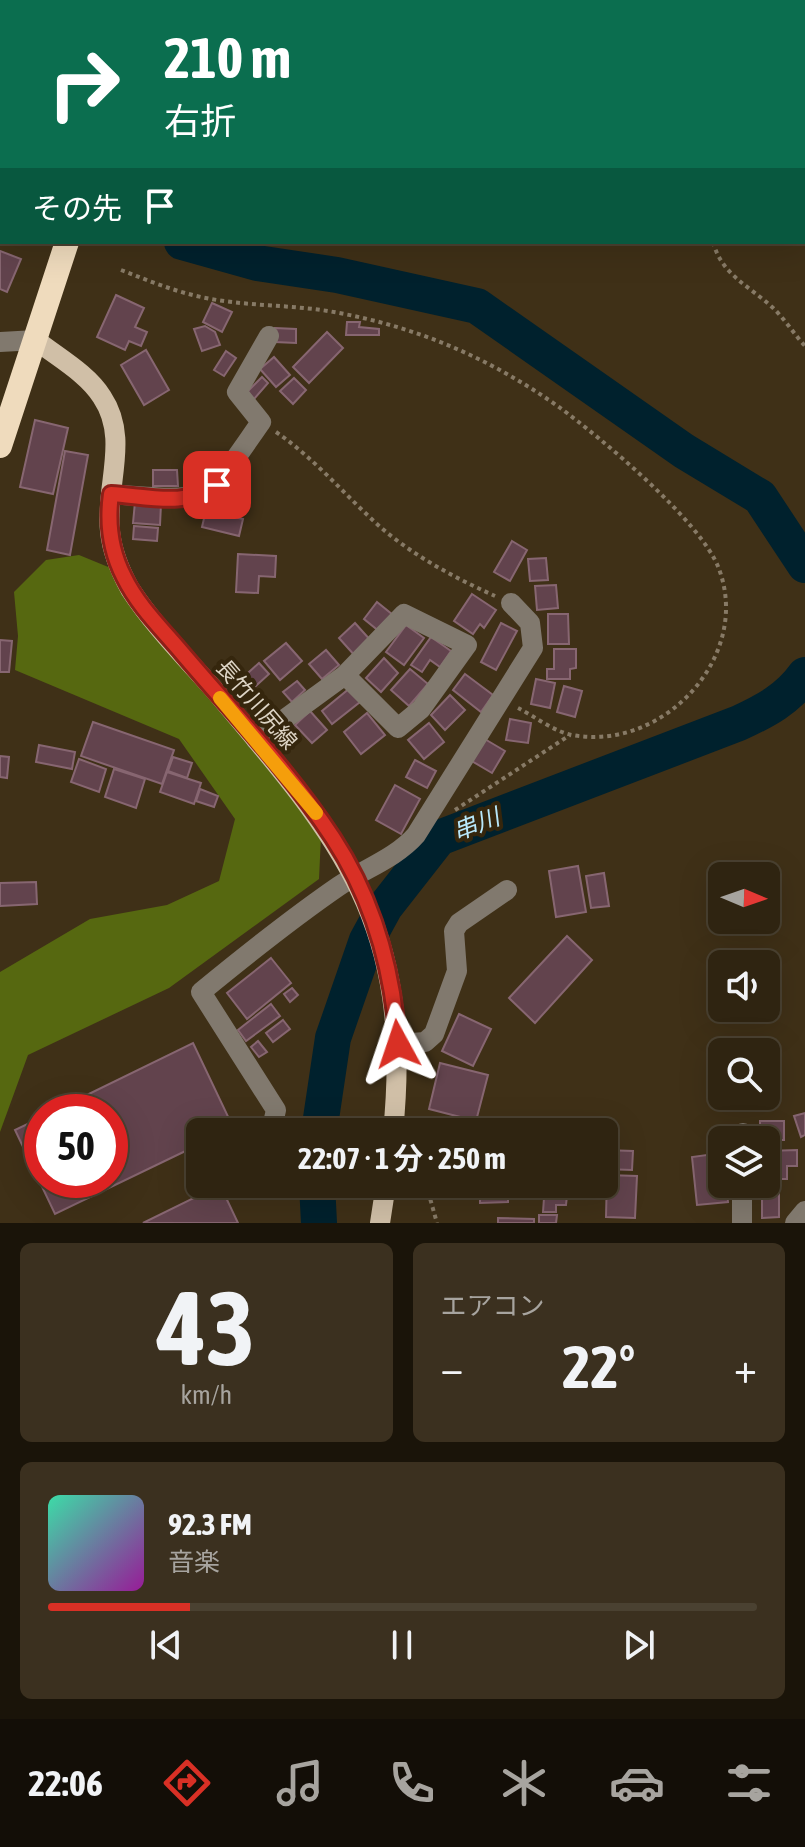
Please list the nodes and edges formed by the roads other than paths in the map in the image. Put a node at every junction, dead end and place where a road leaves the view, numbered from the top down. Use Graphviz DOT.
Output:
graph roads {
  1 [pos="66,244"];
  2 [pos="269,336"];
  3 [pos="36,340"];
  4 [pos="0,342"];
  5 [pos="0,446"];
  6 [pos="111,494"];
  7 [pos="511,603"];
  8 [pos="345,675"];
  9 [pos="256,740"];
  10 [pos="358,881"];
  11 [pos="507,890"];
  12 [pos="398,1044"];
  13 [pos="274,1118"];
  14 [pos="394,1118"];
  15 [pos="384,1198"];
  16 [pos="742,1198"];
  17 [pos="805,1211"];
  18 [pos="380,1223"];
  19 [pos="742,1223"];
  20 [pos="795,1223"];
  1 -- 3 [label="highway"];
  2 -- 6 [label="street"];
  3 -- 4 [label="street"];
  3 -- 5 [label="highway"];
  3 -- 6 [label="main road, 長竹川尻線"];
  6 -- 9 [label="main road, 長竹川尻線"];
  7 -- 10 [label="street"];
  8 -- 8 [label="street"];
  8 -- 9 [label="street"];
  9 -- 10 [label="main road, 長竹川尻線"];
  10 -- 12 [label="main road, 長竹川尻線"];
  10 -- 13 [label="street"];
  11 -- 12 [label="street"];
  12 -- 14 [label="main road, 長竹川尻線"];
  15 -- 18 [label="main road"];
  16 -- 19 [label="street"];
  17 -- 20 [label="street"];
}
